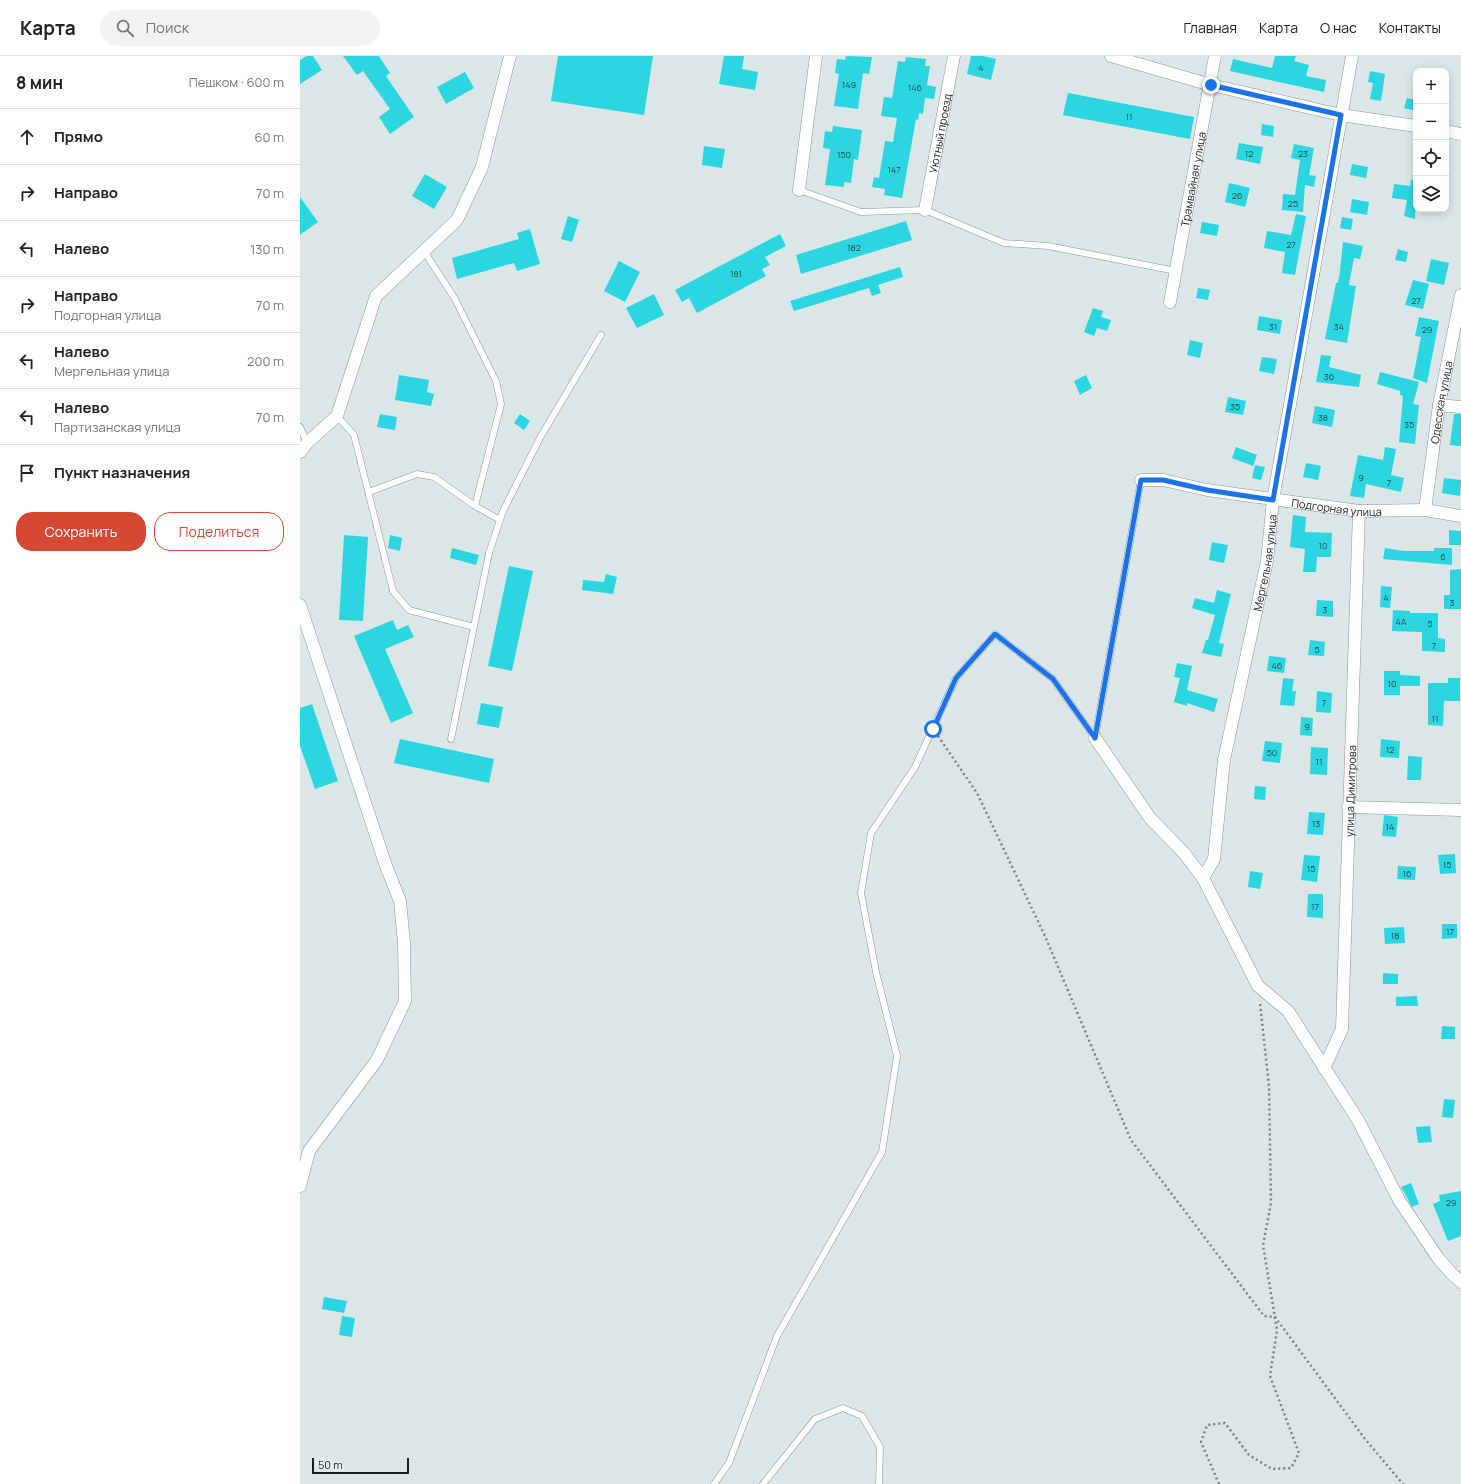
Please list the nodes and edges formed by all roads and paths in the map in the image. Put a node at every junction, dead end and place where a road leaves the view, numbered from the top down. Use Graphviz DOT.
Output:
graph roads {
  1 [pos="510,56"];
  2 [pos="816,56"];
  3 [pos="954,56"];
  4 [pos="1111,56"];
  5 [pos="1215,56"];
  6 [pos="1352,56"];
  7 [pos="1211,85"];
  8 [pos="1341,115"];
  9 [pos="1413,126"];
  10 [pos="1449,132"];
  11 [pos="1461,134"];
  12 [pos="799,190"];
  13 [pos="925,210"];
  14 [pos="424,251"];
  15 [pos="1176,271"];
  16 [pos="1461,295"];
  17 [pos="1170,302"];
  18 [pos="601,335"];
  19 [pos="1439,405"];
  20 [pos="1461,407"];
  21 [pos="337,416"];
  22 [pos="300,427"];
  23 [pos="303,447"];
  24 [pos="1141,480"];
  25 [pos="369,492"];
  26 [pos="1273,500"];
  27 [pos="475,506"];
  28 [pos="1424,510"];
  29 [pos="1358,511"];
  30 [pos="1461,516"];
  31 [pos="500,520"];
  32 [pos="300,605"];
  33 [pos="474,627"];
  34 [pos="933,729"];
  35 [pos="1095,738"];
  36 [pos="451,739"];
  37 [pos="1348,807"];
  38 [pos="1461,810"];
  39 [pos="1203,878"];
  40 [pos="1258,986"];
  41 [pos="1324,1068"];
  42 [pos="300,1186"];
  43 [pos="1461,1282"];
  44 [pos="1275,1317"];
  45 [pos="714,1484"];
  46 [pos="763,1484"];
  47 [pos="879,1484"];
  48 [pos="1219,1484"];
  49 [pos="1403,1484"];
  1 -- 14 [label="street"];
  2 -- 12 [label="street"];
  3 -- 13 [label="street, Уютный проезд"];
  4 -- 7 [label="street"];
  5 -- 7 [label="street, Трамвайная улица"];
  6 -- 8 [label="street, Мергельная улица"];
  7 -- 8 [label="street"];
  7 -- 15 [label="street, Трамвайная улица"];
  8 -- 9 [label="street"];
  8 -- 26 [label="street, Мергельная улица"];
  10 -- 11 [label="street"];
  12 -- 13 [label="lane"];
  13 -- 15 [label="lane"];
  14 -- 21 [label="street"];
  14 -- 27 [label="lane"];
  15 -- 17 [label="street, Трамвайная улица"];
  16 -- 19 [label="street, Одесская улица"];
  18 -- 31 [label="lane"];
  19 -- 20 [label="street"];
  19 -- 28 [label="street, Одесская улица"];
  21 -- 23 [label="street"];
  21 -- 25 [label="lane"];
  22 -- 23 [label="lane"];
  24 -- 26 [label="street, Подгорная улица"];
  24 -- 35 [label="lane"];
  25 -- 27 [label="lane"];
  25 -- 33 [label="lane"];
  26 -- 29 [label="street, Подгорная улица"];
  26 -- 39 [label="street, Мергельная улица"];
  27 -- 31 [label="lane"];
  28 -- 29 [label="street, Подгорная улица"];
  28 -- 30 [label="street, Подгорная улица"];
  29 -- 37 [label="street, улица Димитрова"];
  31 -- 33 [label="lane"];
  32 -- 42 [label="street"];
  33 -- 36 [label="lane"];
  34 -- 35 [label="lane"];
  34 -- 44 [label="path"];
  34 -- 45 [label="lane"];
  35 -- 39 [label="street"];
  37 -- 38 [label="street"];
  37 -- 41 [label="street, улица Димитрова"];
  39 -- 40 [label="street"];
  40 -- 41 [label="street"];
  40 -- 44 [label="path"];
  41 -- 43 [label="street"];
  44 -- 48 [label="path"];
  44 -- 49 [label="path"];
  46 -- 47 [label="lane"];
}
